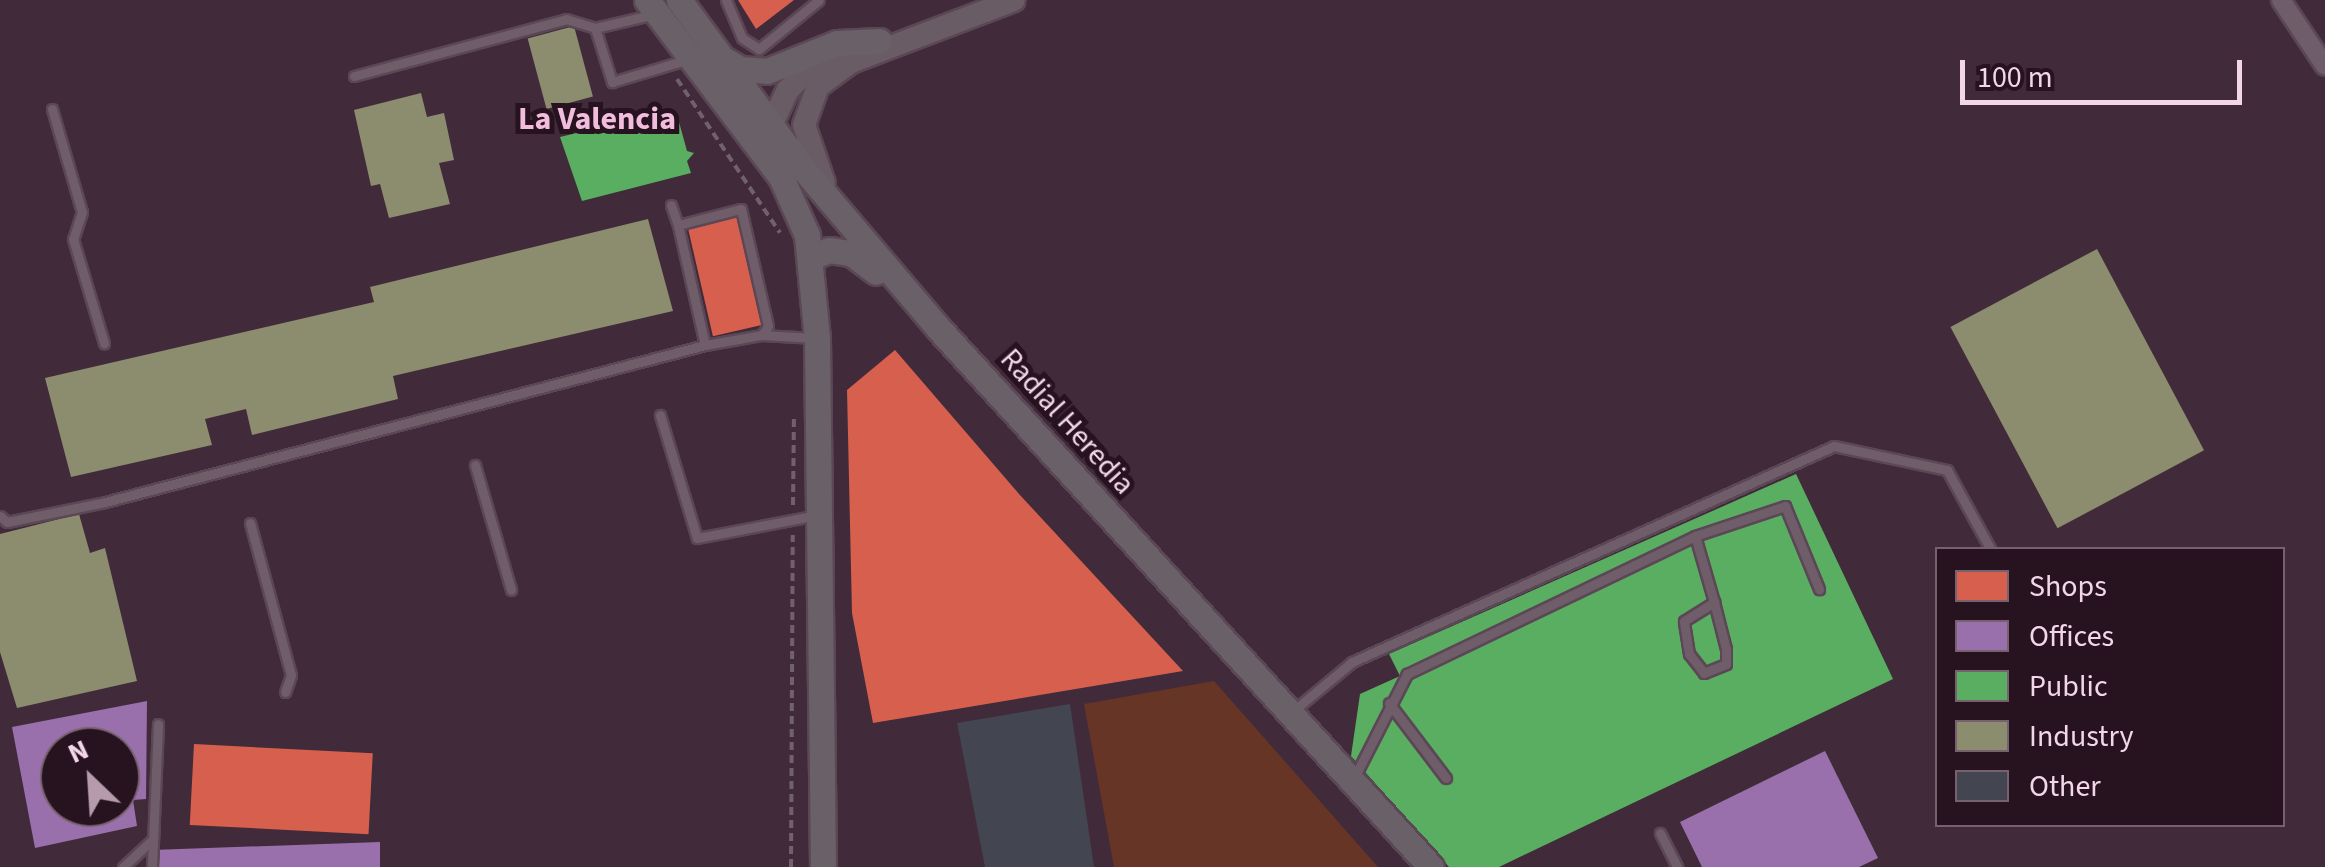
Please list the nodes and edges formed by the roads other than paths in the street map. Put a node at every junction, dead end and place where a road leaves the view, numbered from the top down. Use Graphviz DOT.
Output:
graph roads {
  1 [pos="726,0"];
  2 [pos="819,0"];
  3 [pos="976,0"];
  4 [pos="1014,0"];
  5 [pos="2281,0"];
  6 [pos="668,3"];
  7 [pos="596,28"];
  8 [pos="879,41"];
  9 [pos="706,57"];
  10 [pos="2325,66"];
  11 [pos="354,76"];
  12 [pos="52,109"];
  13 [pos="770,126"];
  14 [pos="781,177"];
  15 [pos="671,205"];
  16 [pos="678,225"];
  17 [pos="860,236"];
  18 [pos="810,257"];
  19 [pos="939,329"];
  20 [pos="762,335"];
  21 [pos="817,338"];
  22 [pos="104,343"];
  23 [pos="706,344"];
  24 [pos="660,415"];
  25 [pos="475,465"];
  26 [pos="0,516"];
  27 [pos="806,516"];
  28 [pos="250,522"];
  29 [pos="1695,536"];
  30 [pos="1988,547"];
  31 [pos="1819,588"];
  32 [pos="511,590"];
  33 [pos="1714,602"];
  34 [pos="285,692"];
  35 [pos="1389,703"];
  36 [pos="1289,716"];
  37 [pos="158,724"];
  38 [pos="1446,778"];
  39 [pos="1352,782"];
  40 [pos="1660,833"];
  41 [pos="152,840"];
  42 [pos="124,867"];
  43 [pos="152,867"];
  44 [pos="824,867"];
  45 [pos="1431,867"];
  46 [pos="1677,867"];
  1 -- 2 [label="lane"];
  3 -- 8 [label="main road"];
  4 -- 17 [label="main road"];
  5 -- 10 [label="street"];
  6 -- 7 [label="lane"];
  6 -- 9 [label="main road, Radial Heredia"];
  6 -- 9 [label="main road, Radial Heredia"];
  7 -- 9 [label="lane"];
  7 -- 11 [label="lane"];
  8 -- 9 [label="main road"];
  8 -- 13 [label="main road"];
  9 -- 13 [label="main road, Radial Heredia"];
  9 -- 14 [label="main road, Radial Heredia"];
  12 -- 22 [label="lane"];
  13 -- 14 [label="main road"];
  13 -- 17 [label="main road, Radial Heredia"];
  14 -- 18 [label="main road, Radial Heredia"];
  15 -- 16 [label="lane"];
  16 -- 20 [label="lane"];
  16 -- 23 [label="lane"];
  17 -- 19 [label="main road, Radial Heredia"];
  18 -- 19 [label="main road"];
  18 -- 21 [label="main road, Radial Heredia"];
  19 -- 36 [label="main road, Radial Heredia"];
  20 -- 21 [label="lane"];
  20 -- 23 [label="lane"];
  21 -- 27 [label="main road, Radial Heredia"];
  23 -- 26 [label="lane"];
  24 -- 27 [label="lane"];
  25 -- 32 [label="lane"];
  27 -- 44 [label="main road, Radial Heredia"];
  28 -- 34 [label="lane"];
  29 -- 31 [label="lane"];
  29 -- 33 [label="lane"];
  29 -- 35 [label="lane"];
  30 -- 36 [label="lane"];
  33 -- 33 [label="lane"];
  35 -- 38 [label="lane"];
  35 -- 39 [label="lane"];
  36 -- 39 [label="main road, Radial Heredia"];
  37 -- 41 [label="lane"];
  39 -- 45 [label="main road, Radial Heredia"];
  40 -- 46 [label="lane"];
  41 -- 42 [label="lane"];
  41 -- 43 [label="lane"];
}
